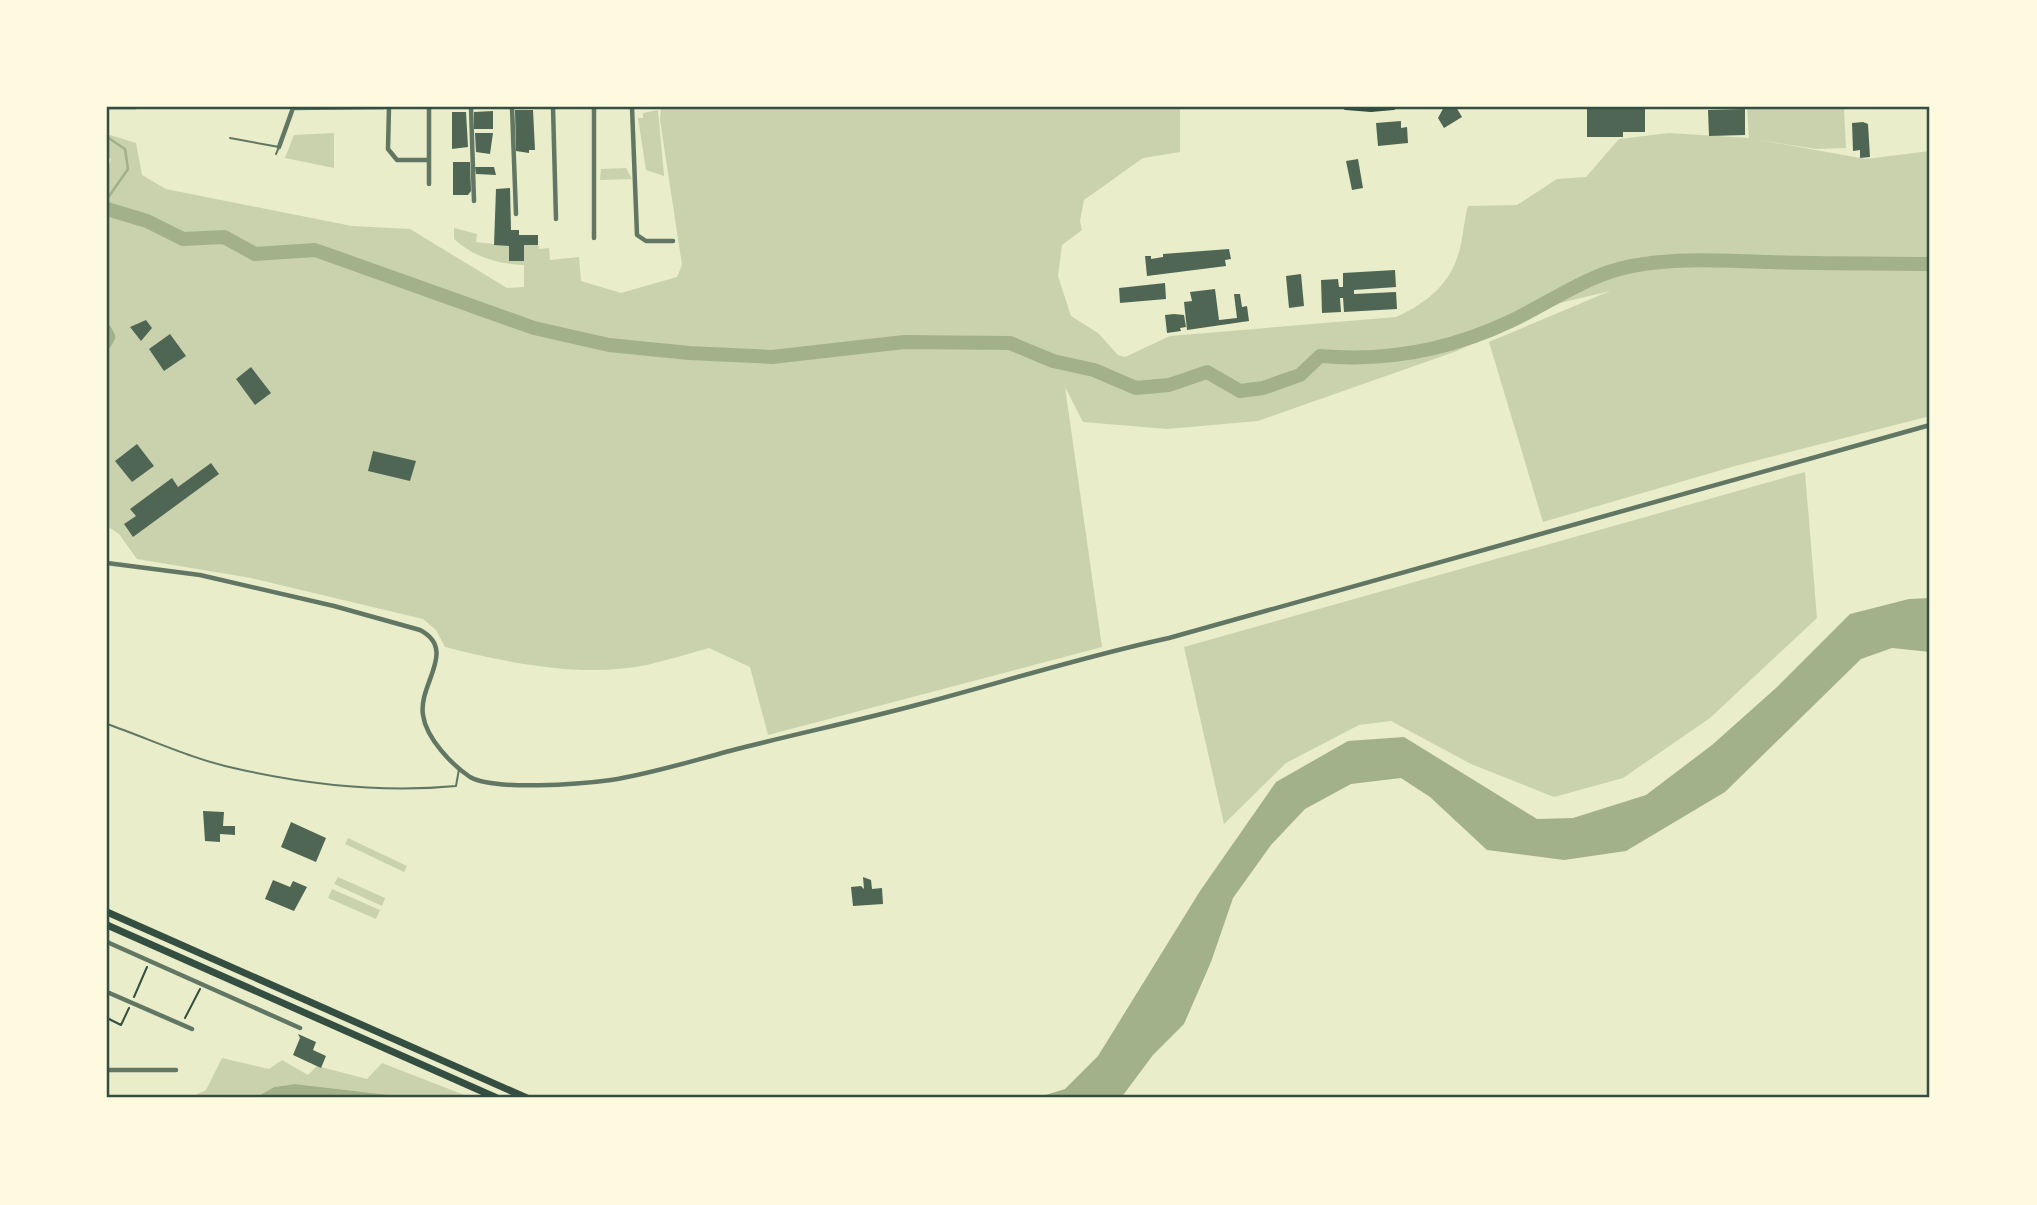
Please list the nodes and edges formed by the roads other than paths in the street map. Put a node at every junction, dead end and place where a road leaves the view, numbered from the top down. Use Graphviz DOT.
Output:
graph roads {
  1 [pos="107,107"];
  2 [pos="136,107"];
  3 [pos="387,107"];
  4 [pos="429,107"];
  5 [pos="471,107"];
  6 [pos="512,107"];
  7 [pos="553,107"];
  8 [pos="594,107"];
  9 [pos="632,107"];
  10 [pos="1346,107"];
  11 [pos="1393,107"];
  12 [pos="293,108"];
  13 [pos="230,138"];
  14 [pos="279,147"];
  15 [pos="276,154"];
  16 [pos="428,160"];
  17 [pos="429,184"];
  18 [pos="474,201"];
  19 [pos="516,214"];
  20 [pos="556,219"];
  21 [pos="594,238"];
  22 [pos="673,241"];
  23 [pos="1930,425"];
  24 [pos="107,563"];
  25 [pos="107,724"];
  26 [pos="459,768"];
  27 [pos="107,912"];
  28 [pos="107,925"];
  29 [pos="107,943"];
  30 [pos="107,992"];
  31 [pos="300,1028"];
  32 [pos="192,1029"];
  33 [pos="107,1070"];
  34 [pos="176,1070"];
  35 [pos="496,1098"];
  36 [pos="527,1098"];
  1 -- 2 [label="street"];
  3 -- 12 [label="street"];
  3 -- 16 [label="street"];
  4 -- 16 [label="street"];
  5 -- 18 [label="street"];
  6 -- 19 [label="street"];
  7 -- 20 [label="street"];
  8 -- 21 [label="street"];
  9 -- 22 [label="street"];
  10 -- 11 [label="main road"];
  12 -- 14 [label="street"];
  13 -- 14 [label="lane"];
  14 -- 15 [label="lane"];
  16 -- 17 [label="street"];
  23 -- 26 [label="street"];
  24 -- 26 [label="street"];
  25 -- 26 [label="lane"];
  27 -- 36 [label="highway"];
  28 -- 35 [label="highway"];
  29 -- 31 [label="street"];
  30 -- 32 [label="street"];
  33 -- 34 [label="street"];
}
